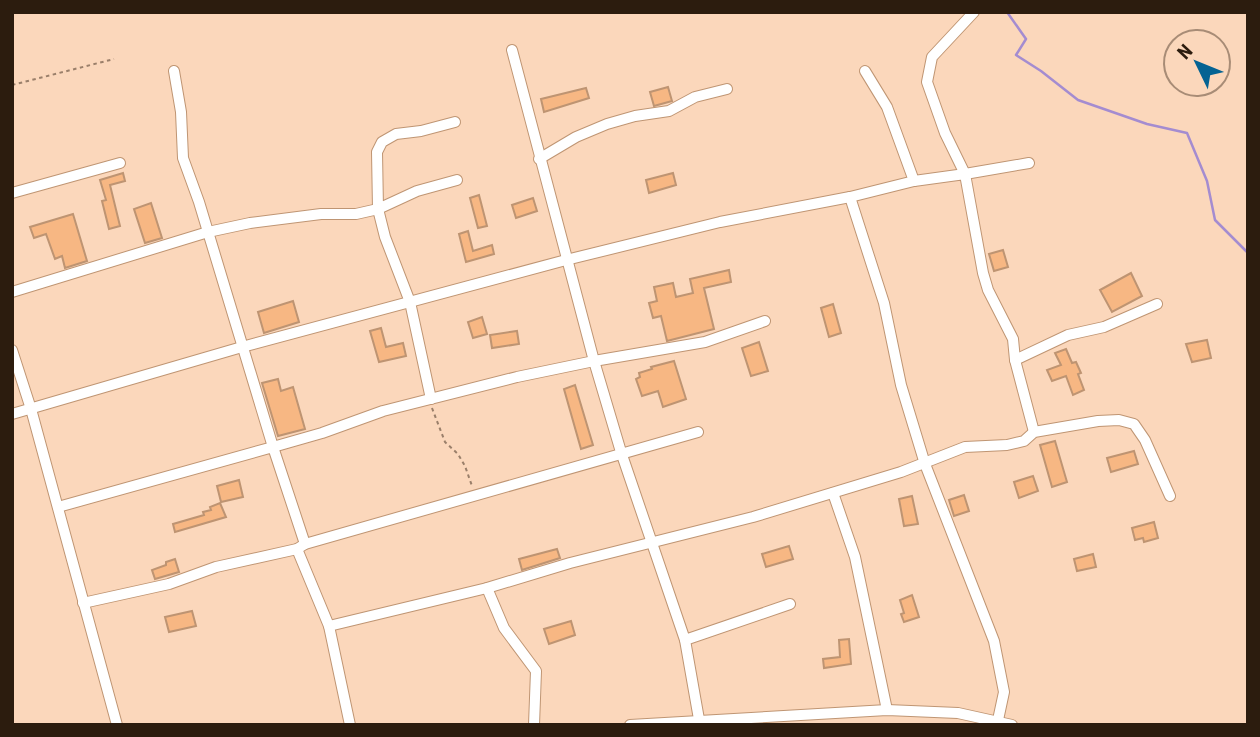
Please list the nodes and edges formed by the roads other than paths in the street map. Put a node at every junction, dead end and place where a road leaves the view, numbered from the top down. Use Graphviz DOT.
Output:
graph roads {
  1 [pos="974,12"];
  2 [pos="512,50"];
  3 [pos="174,71"];
  4 [pos="864,71"];
  5 [pos="727,89"];
  6 [pos="455,122"];
  7 [pos="539,159"];
  8 [pos="120,163"];
  9 [pos="1029,163"];
  10 [pos="965,174"];
  11 [pos="457,180"];
  12 [pos="915,180"];
  13 [pos="12,193"];
  14 [pos="850,197"];
  15 [pos="378,209"];
  16 [pos="208,232"];
  17 [pos="566,260"];
  18 [pos="12,292"];
  19 [pos="410,302"];
  20 [pos="1157,304"];
  21 [pos="765,321"];
  22 [pos="242,348"];
  23 [pos="12,351"];
  24 [pos="1015,360"];
  25 [pos="594,361"];
  26 [pos="431,399"];
  27 [pos="32,409"];
  28 [pos="12,414"];
  29 [pos="698,432"];
  30 [pos="1034,432"];
  31 [pos="273,447"];
  32 [pos="621,453"];
  33 [pos="925,464"];
  34 [pos="834,493"];
  35 [pos="1170,496"];
  36 [pos="58,507"];
  37 [pos="652,542"];
  38 [pos="301,547"];
  39 [pos="487,588"];
  40 [pos="83,603"];
  41 [pos="790,604"];
  42 [pos="329,626"];
  43 [pos="685,640"];
  44 [pos="887,710"];
  45 [pos="930,711"];
  46 [pos="982,720"];
  47 [pos="998,720"];
  48 [pos="699,723"];
  49 [pos="117,725"];
  50 [pos="350,725"];
  51 [pos="534,725"];
  52 [pos="630,725"];
  53 [pos="932,725"];
  54 [pos="1012,725"];
  1 -- 10 [label="street"];
  2 -- 7 [label="street"];
  3 -- 16 [label="street"];
  4 -- 12 [label="street"];
  5 -- 7 [label="street"];
  6 -- 15 [label="street"];
  7 -- 17 [label="street"];
  8 -- 13 [label="street"];
  9 -- 10 [label="street"];
  10 -- 12 [label="street"];
  10 -- 24 [label="street"];
  11 -- 15 [label="street"];
  12 -- 14 [label="street"];
  14 -- 17 [label="street"];
  14 -- 33 [label="street"];
  15 -- 16 [label="street"];
  15 -- 19 [label="street"];
  16 -- 18 [label="street"];
  16 -- 22 [label="street"];
  17 -- 19 [label="street"];
  17 -- 25 [label="street"];
  19 -- 22 [label="street"];
  19 -- 26 [label="street"];
  20 -- 24 [label="street"];
  21 -- 25 [label="street"];
  22 -- 27 [label="street"];
  22 -- 31 [label="street"];
  23 -- 27 [label="street"];
  24 -- 30 [label="street"];
  25 -- 26 [label="street"];
  25 -- 32 [label="street"];
  26 -- 31 [label="street"];
  27 -- 28 [label="street"];
  27 -- 36 [label="street"];
  29 -- 32 [label="street"];
  30 -- 33 [label="street"];
  30 -- 35 [label="street"];
  31 -- 36 [label="street"];
  31 -- 38 [label="street"];
  32 -- 37 [label="street"];
  32 -- 38 [label="street"];
  33 -- 34 [label="street"];
  33 -- 47 [label="street"];
  34 -- 37 [label="street"];
  34 -- 44 [label="street"];
  36 -- 40 [label="street"];
  37 -- 39 [label="street"];
  37 -- 43 [label="street"];
  38 -- 40 [label="street"];
  38 -- 42 [label="street"];
  39 -- 42 [label="street"];
  39 -- 51 [label="street"];
  40 -- 49 [label="street"];
  41 -- 43 [label="street"];
  42 -- 50 [label="street"];
  43 -- 48 [label="street"];
  44 -- 45 [label="street"];
  44 -- 48 [label="street"];
  45 -- 46 [label="street"];
  45 -- 53 [label="street"];
  46 -- 47 [label="street"];
  47 -- 54 [label="street"];
  48 -- 52 [label="street"];
}
